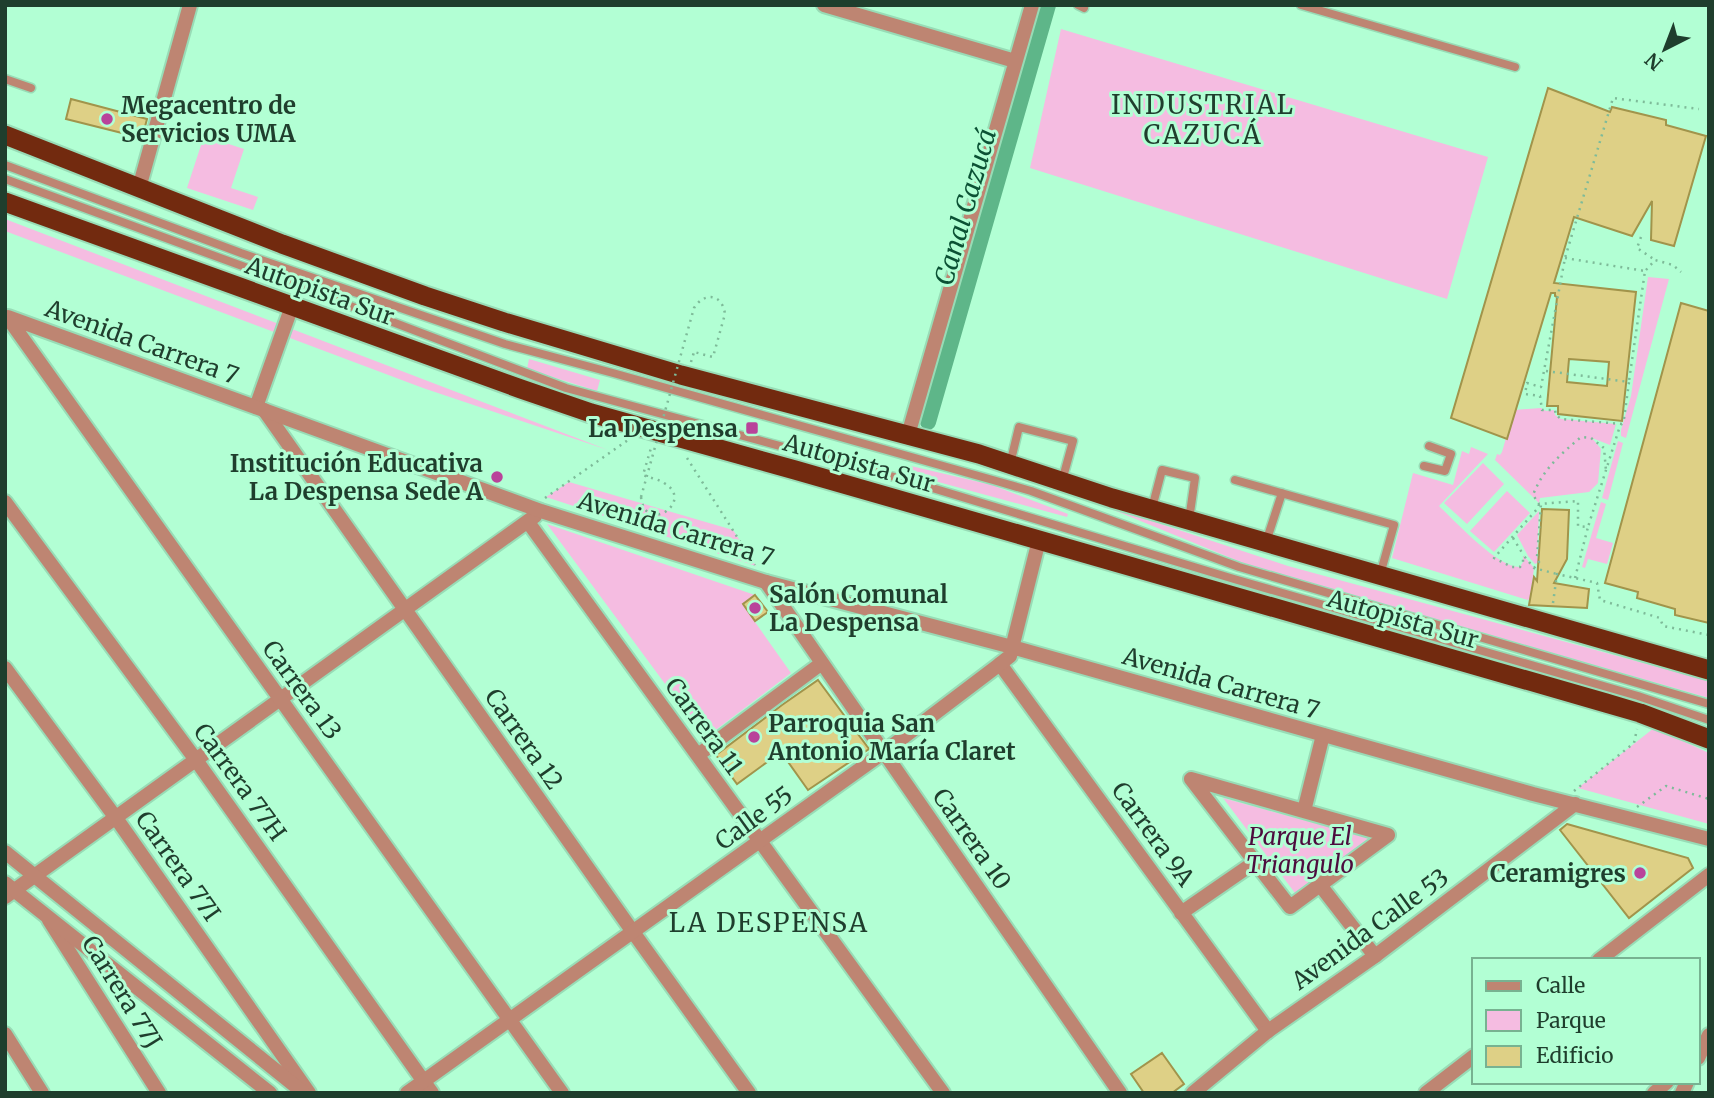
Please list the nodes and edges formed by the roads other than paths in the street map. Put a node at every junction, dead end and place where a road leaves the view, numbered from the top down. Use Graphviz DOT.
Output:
graph roads {
  1 [pos="190,5"];
  2 [pos="824,5"];
  3 [pos="1032,5"];
  4 [pos="1301,5"];
  5 [pos="1015,61"];
  6 [pos="1515,67"];
  7 [pos="5,79"];
  8 [pos="31,89"];
  9 [pos="5,135"];
  10 [pos="5,164"];
  11 [pos="5,180"];
  12 [pos="139,188"];
  13 [pos="5,202"];
  14 [pos="292,306"];
  15 [pos="7,316"];
  16 [pos="260,409"];
  17 [pos="908,435"];
  18 [pos="1429,446"];
  19 [pos="1010,464"];
  20 [pos="1424,466"];
  21 [pos="1235,480"];
  22 [pos="1062,481"];
  23 [pos="1282,493"];
  24 [pos="5,502"];
  25 [pos="545,505"];
  26 [pos="1152,509"];
  27 [pos="1189,520"];
  28 [pos="528,522"];
  29 [pos="1039,540"];
  30 [pos="1266,542"];
  31 [pos="1380,575"];
  32 [pos="766,582"];
  33 [pos="405,610"];
  34 [pos="1012,647"];
  35 [pos="822,663"];
  36 [pos="1000,664"];
  37 [pos="5,668"];
  38 [pos="1709,670"];
  39 [pos="281,699"];
  40 [pos="1709,704"];
  41 [pos="1709,720"];
  42 [pos="1323,735"];
  43 [pos="1709,739"];
  44 [pos="884,752"];
  45 [pos="698,755"];
  46 [pos="196,760"];
  47 [pos="1572,799"];
  48 [pos="1304,811"];
  49 [pos="116,818"];
  50 [pos="1709,839"];
  51 [pos="760,841"];
  52 [pos="5,852"];
  53 [pos="1255,862"];
  54 [pos="36,875"];
  55 [pos="1709,875"];
  56 [pos="1320,885"];
  57 [pos="8,890"];
  58 [pos="1181,913"];
  59 [pos="47,915"];
  60 [pos="632,932"];
  61 [pos="1375,956"];
  62 [pos="1602,958"];
  63 [pos="510,1019"];
  64 [pos="1268,1031"];
  65 [pos="5,1034"];
  66 [pos="1709,1035"];
  67 [pos="1700,1054"];
  68 [pos="1472,1058"];
  69 [pos="428,1087"];
  70 [pos="42,1093"];
  71 [pos="159,1093"];
  72 [pos="270,1093"];
  73 [pos="307,1093"];
  74 [pos="407,1093"];
  75 [pos="562,1093"];
  76 [pos="749,1093"];
  77 [pos="943,1093"];
  78 [pos="1120,1093"];
  79 [pos="1193,1093"];
  80 [pos="1427,1093"];
  1 -- 12 [label="street"];
  2 -- 5 [label="street"];
  3 -- 5 [label="street"];
  4 -- 6 [label="lane"];
  5 -- 17 [label="street"];
  7 -- 8 [label="lane"];
  9 -- 12 [label="highway, Autopista Sur"];
  10 -- 40 [label="lane"];
  11 -- 41 [label="lane"];
  12 -- 17 [label="highway, Autopista Sur"];
  13 -- 14 [label="highway, Autopista Sur"];
  14 -- 16 [label="street"];
  14 -- 29 [label="highway, Autopista Sur"];
  15 -- 16 [label="street, Avenida Carrera 7"];
  15 -- 39 [label="street, Carrera 13"];
  16 -- 25 [label="street, Avenida Carrera 7"];
  16 -- 33 [label="street, Carrera 12"];
  17 -- 19 [label="highway, Autopista Sur"];
  18 -- 20 [label="lane"];
  19 -- 22 [label="highway, Autopista Sur"];
  19 -- 22 [label="lane"];
  21 -- 23 [label="lane"];
  22 -- 26 [label="highway, Autopista Sur"];
  23 -- 30 [label="lane"];
  23 -- 31 [label="lane"];
  24 -- 46 [label="street, Carrera 77H"];
  25 -- 28 [label="street"];
  25 -- 32 [label="street, Avenida Carrera 7"];
  26 -- 27 [label="highway, Autopista Sur"];
  26 -- 27 [label="lane"];
  27 -- 30 [label="highway, Autopista Sur"];
  28 -- 33 [label="street"];
  28 -- 45 [label="street, Carrera 11"];
  29 -- 34 [label="street, Calle 55"];
  29 -- 43 [label="highway, Autopista Sur"];
  30 -- 31 [label="highway, Autopista Sur"];
  31 -- 38 [label="highway, Autopista Sur"];
  32 -- 34 [label="street, Avenida Carrera 7"];
  32 -- 35 [label="street, Carrera 10"];
  33 -- 39 [label="street"];
  33 -- 60 [label="street, Carrera 12"];
  34 -- 36 [label="street, Calle 55"];
  34 -- 42 [label="street, Avenida Carrera 7"];
  35 -- 44 [label="street, Carrera 10"];
  35 -- 45 [label="street"];
  36 -- 44 [label="street, Calle 55"];
  36 -- 58 [label="street, Carrera 9A"];
  37 -- 49 [label="street, Carrera 77I"];
  39 -- 46 [label="street"];
  39 -- 63 [label="street, Carrera 13"];
  42 -- 47 [label="street, Avenida Carrera 7"];
  42 -- 48 [label="street"];
  44 -- 51 [label="street, Calle 55"];
  44 -- 78 [label="street, Carrera 10"];
  45 -- 51 [label="street, Carrera 11"];
  46 -- 49 [label="street"];
  46 -- 69 [label="street, Carrera 77H"];
  47 -- 50 [label="street, Avenida Carrera 7"];
  47 -- 61 [label="street, Avenida Calle 53"];
  48 -- 53 [label="street"];
  48 -- 56 [label="street"];
  49 -- 54 [label="street"];
  49 -- 73 [label="street, Carrera 77I"];
  51 -- 60 [label="street, Calle 55"];
  51 -- 77 [label="street, Carrera 11"];
  52 -- 54 [label="street"];
  53 -- 56 [label="street"];
  53 -- 58 [label="street"];
  54 -- 57 [label="street"];
  54 -- 73 [label="street, Carrera 77I"];
  55 -- 62 [label="street"];
  56 -- 61 [label="street"];
  57 -- 59 [label="street"];
  58 -- 64 [label="street, Carrera 9A"];
  59 -- 71 [label="street, Carrera 77J"];
  59 -- 72 [label="street"];
  60 -- 63 [label="street, Calle 55"];
  60 -- 76 [label="street, Carrera 12"];
  61 -- 64 [label="street, Avenida Calle 53"];
  63 -- 69 [label="street, Calle 55"];
  63 -- 75 [label="street, Carrera 13"];
  64 -- 79 [label="street, Avenida Calle 53"];
  65 -- 70 [label="street"];
  66 -- 67 [label="street"];
  68 -- 80 [label="street"];
  69 -- 74 [label="street, Calle 55"];
}
